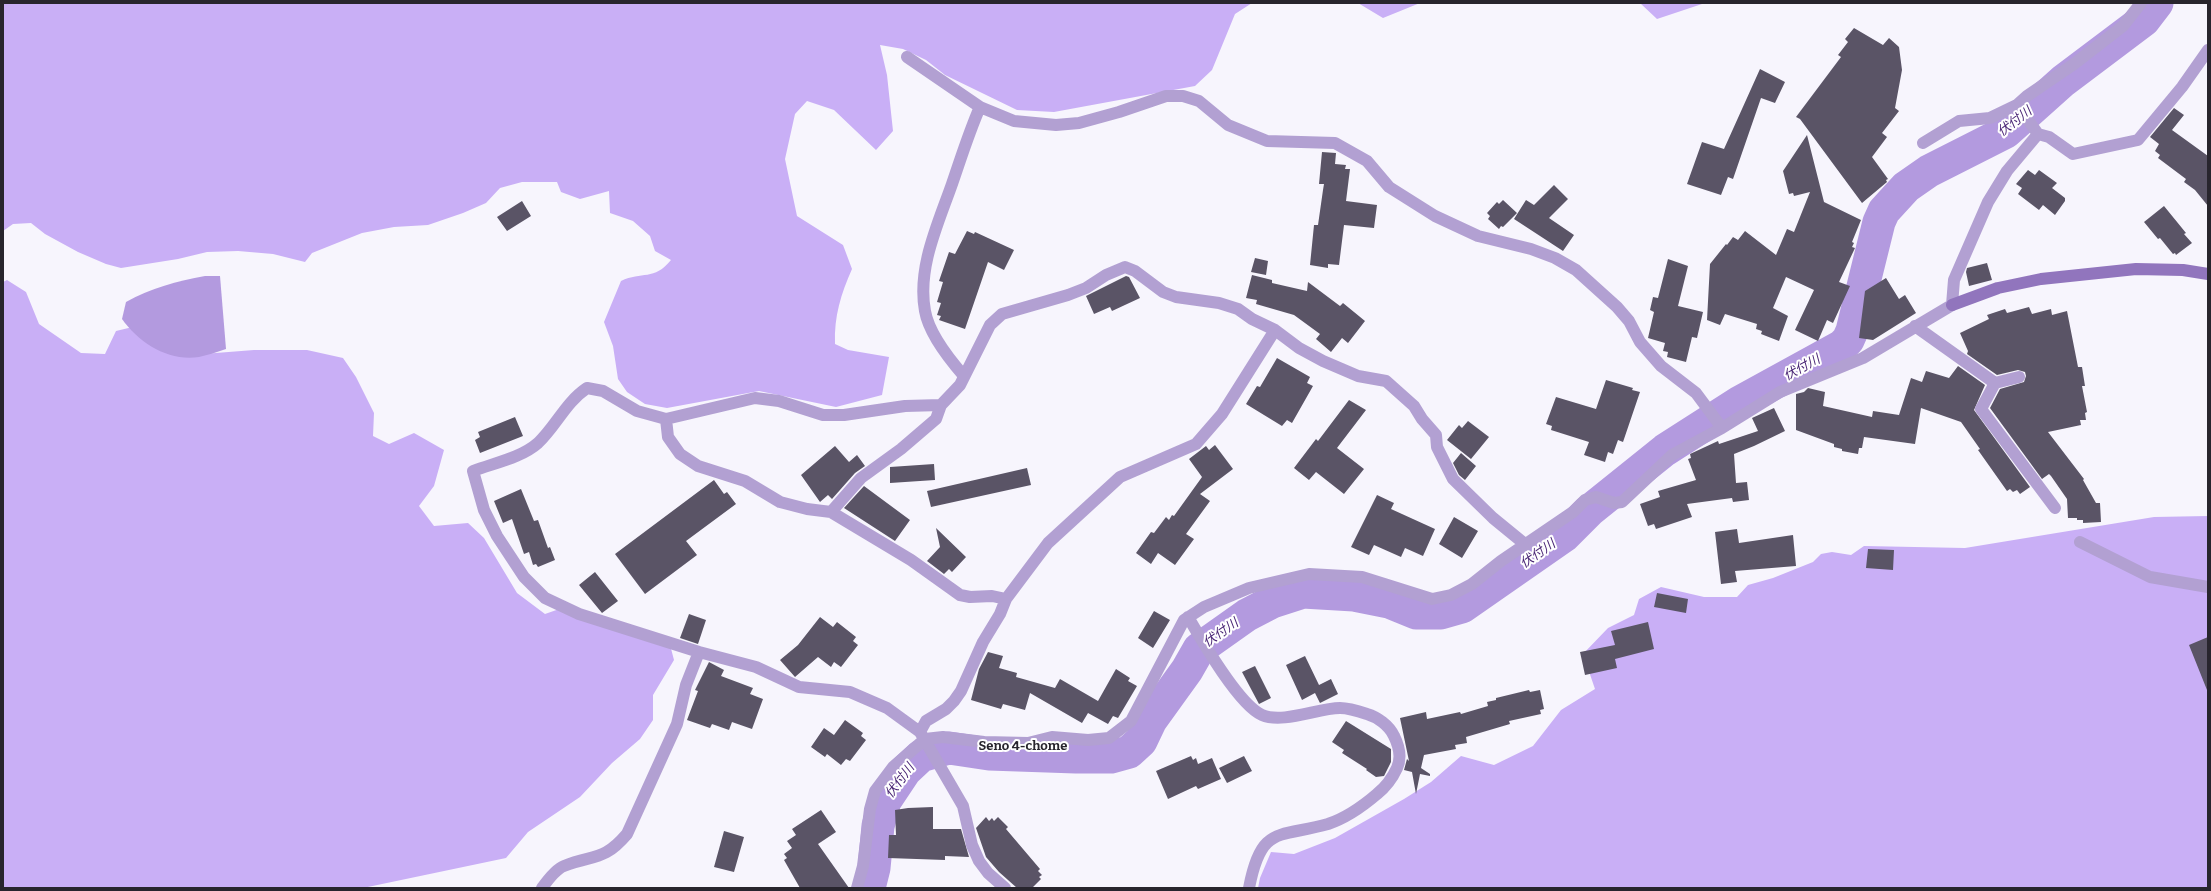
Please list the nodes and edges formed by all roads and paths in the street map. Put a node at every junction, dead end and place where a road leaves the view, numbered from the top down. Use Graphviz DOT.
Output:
graph roads {
  1 [pos="2141,3"];
  2 [pos="2208,50"];
  3 [pos="907,57"];
  4 [pos="980,106"];
  5 [pos="2018,106"];
  6 [pos="2038,133"];
  7 [pos="1923,143"];
  8 [pos="2208,274"];
  9 [pos="1952,305"];
  10 [pos="1915,326"];
  11 [pos="1275,330"];
  12 [pos="964,376"];
  13 [pos="2019,377"];
  14 [pos="1995,383"];
  15 [pos="941,405"];
  16 [pos="666,419"];
  17 [pos="1720,426"];
  18 [pos="2055,508"];
  19 [pos="831,512"];
  20 [pos="2080,542"];
  21 [pos="1526,545"];
  22 [pos="2208,587"];
  23 [pos="1006,599"];
  24 [pos="1188,617"];
  25 [pos="699,652"];
  26 [pos="925,740"];
  27 [pos="542,888"];
  28 [pos="857,888"];
  29 [pos="1005,888"];
  30 [pos="1249,888"];
  1 -- 5 [label="street"];
  2 -- 6 [label="street"];
  3 -- 4 [label="street"];
  4 -- 12 [label="street"];
  4 -- 17 [label="street"];
  5 -- 6 [label="street"];
  5 -- 7 [label="street"];
  6 -- 9 [label="street"];
  8 -- 9 [label="street"];
  9 -- 10 [label="street"];
  10 -- 14 [label="street"];
  10 -- 17 [label="street"];
  11 -- 12 [label="street"];
  11 -- 21 [label="street"];
  11 -- 23 [label="street"];
  12 -- 15 [label="street"];
  13 -- 14 [label="street"];
  14 -- 18 [label="street"];
  15 -- 16 [label="street"];
  15 -- 19 [label="street"];
  16 -- 19 [label="street"];
  16 -- 25 [label="street"];
  17 -- 21 [label="street"];
  19 -- 23 [label="street"];
  20 -- 22 [label="street"];
  21 -- 24 [label="street"];
  23 -- 26 [label="street"];
  24 -- 26 [label="street"];
  24 -- 30 [label="street"];
  25 -- 26 [label="street"];
  25 -- 27 [label="street"];
  26 -- 28 [label="street"];
  26 -- 29 [label="street"];
}
